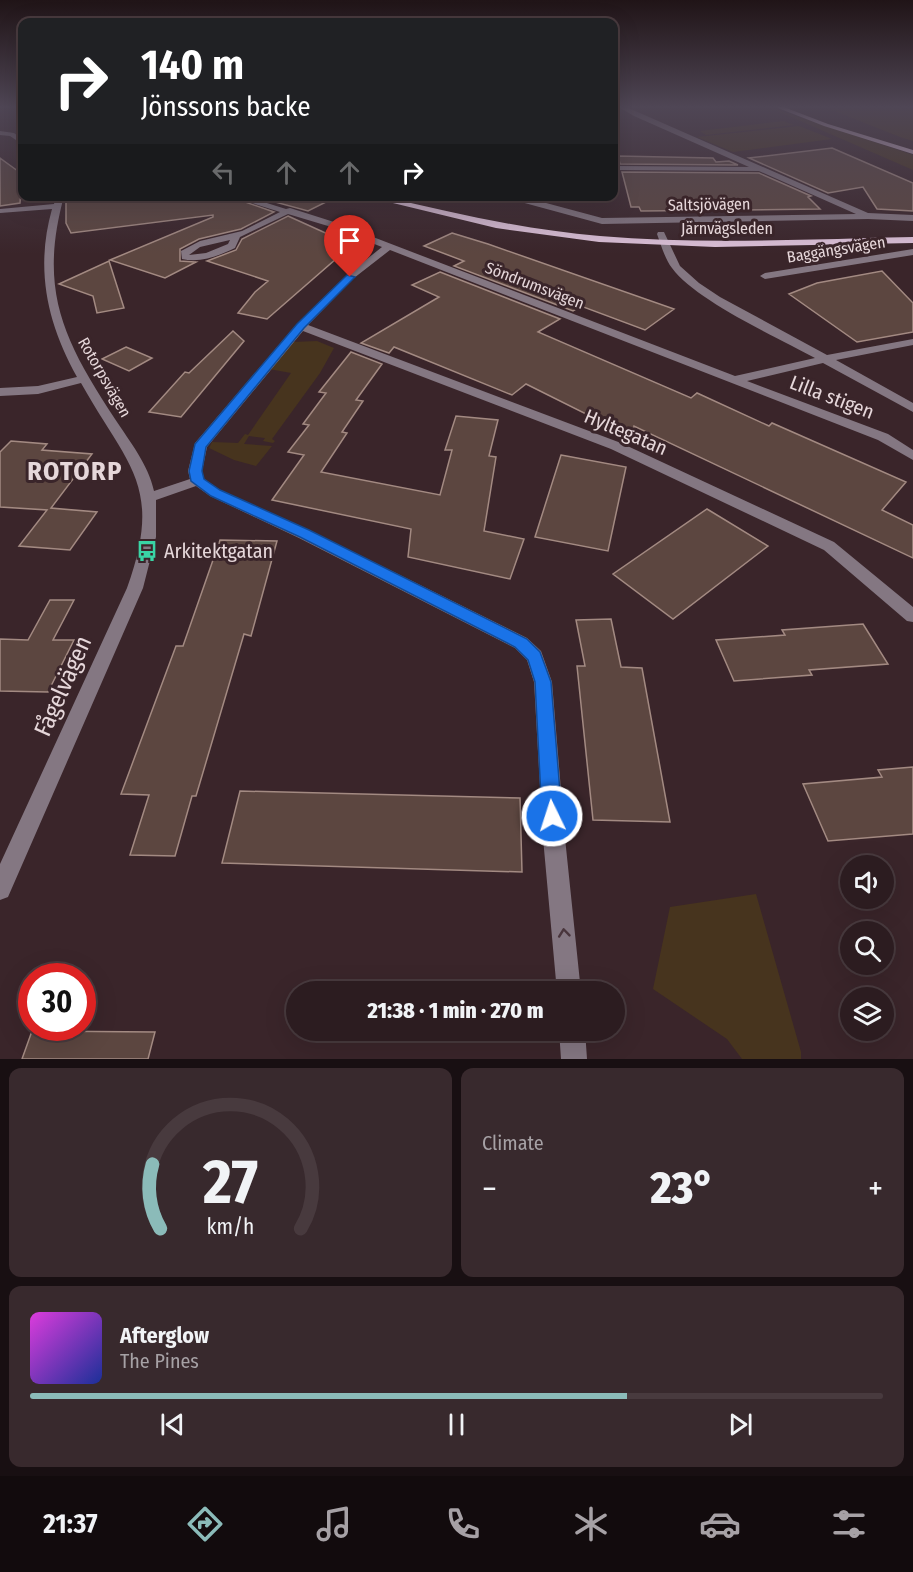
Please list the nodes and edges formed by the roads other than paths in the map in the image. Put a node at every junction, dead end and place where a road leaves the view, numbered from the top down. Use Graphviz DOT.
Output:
graph roads {
  1 [pos="731,155"];
  2 [pos="618,168"];
  3 [pos="761,169"];
  4 [pos="58,201"];
  5 [pos="254,201"];
  6 [pos="390,201"];
  7 [pos="528,201"];
  8 [pos="290,210"];
  9 [pos="0,211"];
  10 [pos="868,216"];
  11 [pos="913,218"];
  12 [pos="913,231"];
  13 [pos="712,234"];
  14 [pos="722,234"];
  15 [pos="236,236"];
  16 [pos="663,239"];
  17 [pos="913,240"];
  18 [pos="391,246"];
  19 [pos="913,252"];
  20 [pos="765,276"];
  21 [pos="301,326"];
  22 [pos="913,342"];
  23 [pos="825,358"];
  24 [pos="83,379"];
  25 [pos="734,380"];
  26 [pos="0,392"];
  27 [pos="913,408"];
  28 [pos="913,456"];
  29 [pos="198,481"];
  30 [pos="148,498"];
  31 [pos="913,616"];
  32 [pos="0,889"];
  33 [pos="568,981"];
  34 [pos="573,1041"];
  35 [pos="574,1059"];
  1 -- 3 [label="street"];
  2 -- 3 [label="street"];
  3 -- 10 [label="street"];
  4 -- 9 [label="street"];
  4 -- 24 [label="street, Rotorpsvägen"];
  5 -- 8 [label="street, Söndrumsvägen"];
  6 -- 16 [label="main road, Järnvägsleden"];
  7 -- 10 [label="street, Saltsjövägen"];
  8 -- 15 [label="street"];
  8 -- 18 [label="street, Söndrumsvägen"];
  10 -- 11 [label="street, Saltsjövägen"];
  12 -- 14 [label="main road, Järnvägsleden"];
  13 -- 16 [label="main road, Järnvägsleden"];
  15 -- 15 [label="street"];
  16 -- 17 [label="main road, Järnvägsleden"];
  16 -- 23 [label="street"];
  18 -- 21 [label="street"];
  18 -- 25 [label="street, Söndrumsvägen"];
  19 -- 20 [label="street, Baggängsvägen"];
  21 -- 29 [label="street"];
  21 -- 31 [label="street, Hyltegatan"];
  22 -- 23 [label="street"];
  23 -- 25 [label="street"];
  23 -- 27 [label="street"];
  24 -- 26 [label="street"];
  24 -- 30 [label="street, Rotorpsvägen"];
  25 -- 28 [label="street, Lilla stigen"];
  29 -- 30 [label="street"];
  33 -- 29 [label="street, one-way"];
  30 -- 32 [label="street, Fågelvägen"];
  34 -- 35 [label="street"];
}
